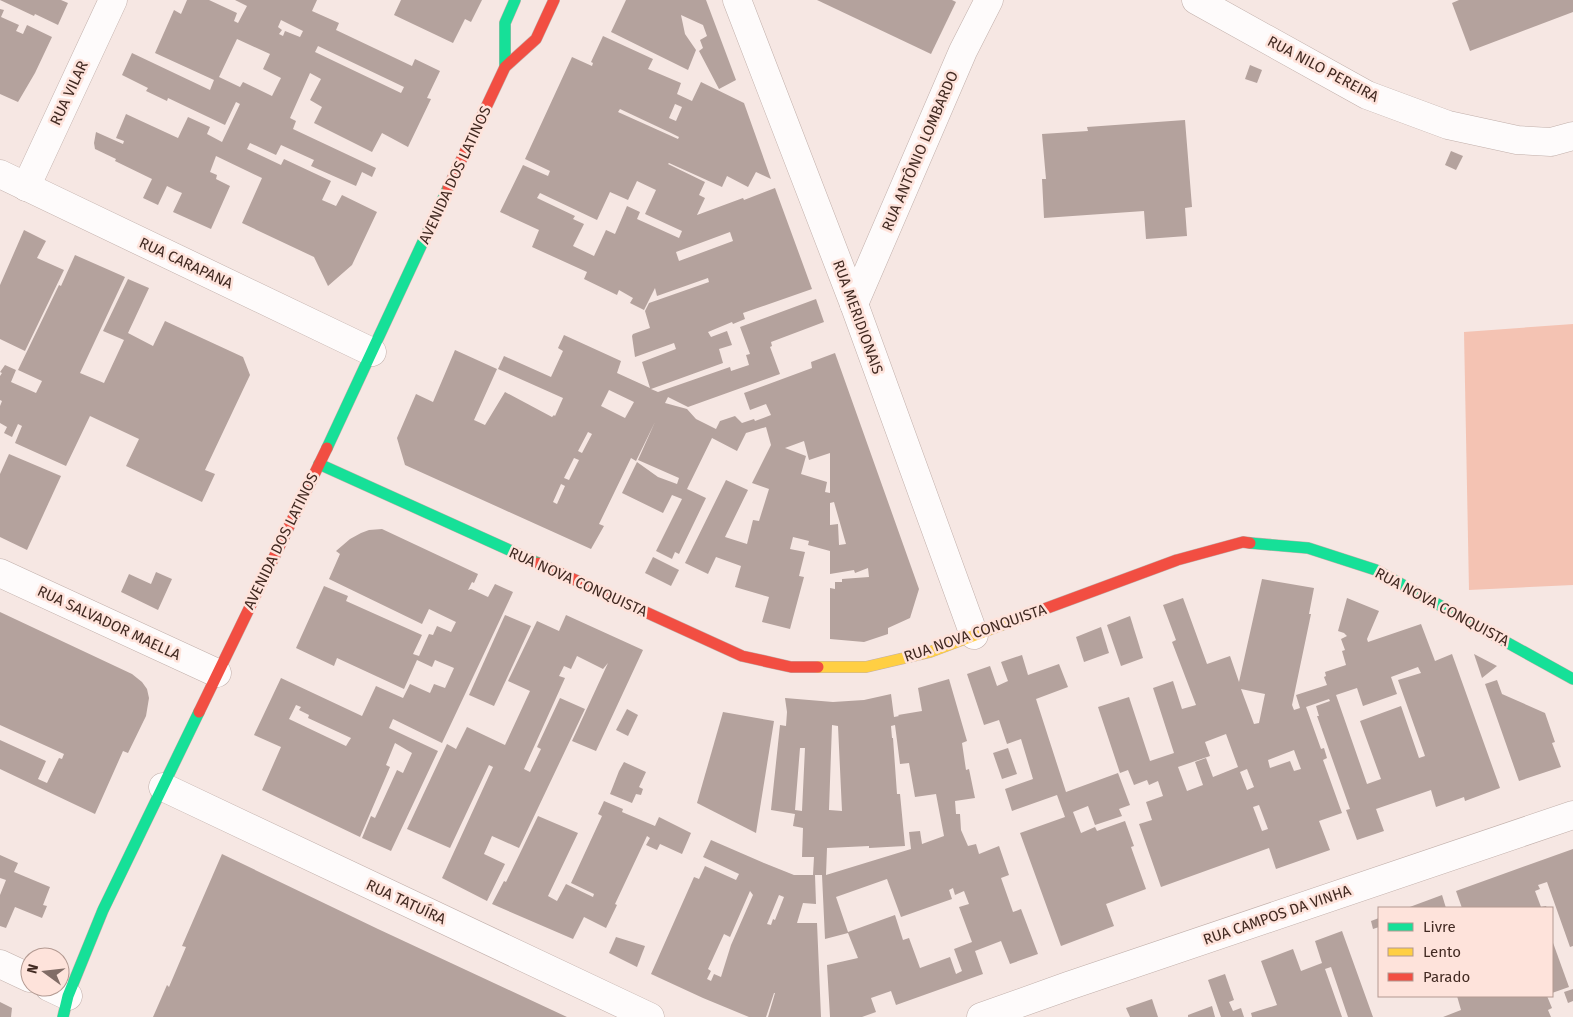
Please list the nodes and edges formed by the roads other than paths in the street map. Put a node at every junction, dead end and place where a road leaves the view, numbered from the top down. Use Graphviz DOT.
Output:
graph roads {
  1 [pos="112,0"];
  2 [pos="515,0"];
  3 [pos="554,0"];
  4 [pos="737,0"];
  5 [pos="989,0"];
  6 [pos="1196,0"];
  7 [pos="505,67"];
  8 [pos="1573,136"];
  9 [pos="0,174"];
  10 [pos="26,187"];
  11 [pos="854,304"];
  12 [pos="372,352"];
  13 [pos="319,464"];
  14 [pos="0,573"];
  15 [pos="974,635"];
  16 [pos="217,673"];
  17 [pos="1573,679"];
  18 [pos="163,787"];
  19 [pos="1573,815"];
  20 [pos="0,964"];
  21 [pos="20,973"];
  22 [pos="60,1000"];
  23 [pos="650,1017"];
  24 [pos="981,1017"];
  1 -- 10 [label="street, RUA VILAR"];
  2 -- 7 [label="street, AVENIDA DOS LATINOS"];
  3 -- 7 [label="street, AVENIDA DOS LATINOS"];
  4 -- 11 [label="street, RUA MERIDIONAIS"];
  5 -- 11 [label="street, RUA ANTÔNIO LOMBARDO"];
  6 -- 8 [label="street, RUA NILO PEREIRA"];
  7 -- 12 [label="street, AVENIDA DOS LATINOS"];
  9 -- 10 [label="street, RUA CARAPANA"];
  10 -- 12 [label="street, RUA CARAPANA"];
  11 -- 15 [label="street, RUA MERIDIONAIS"];
  12 -- 13 [label="street, AVENIDA DOS LATINOS"];
  13 -- 15 [label="street, RUA NOVA CONQUISTA"];
  13 -- 16 [label="street, AVENIDA DOS LATINOS"];
  14 -- 16 [label="street, RUA SALVADOR MAELLA"];
  15 -- 17 [label="street, RUA NOVA CONQUISTA"];
  16 -- 18 [label="street, AVENIDA DOS LATINOS"];
  18 -- 22 [label="street, AVENIDA DOS LATINOS"];
  18 -- 23 [label="street, RUA TATUÍRA"];
  19 -- 24 [label="street, RUA CAMPOS DA VINHA"];
  20 -- 21 [label="street"];
}
